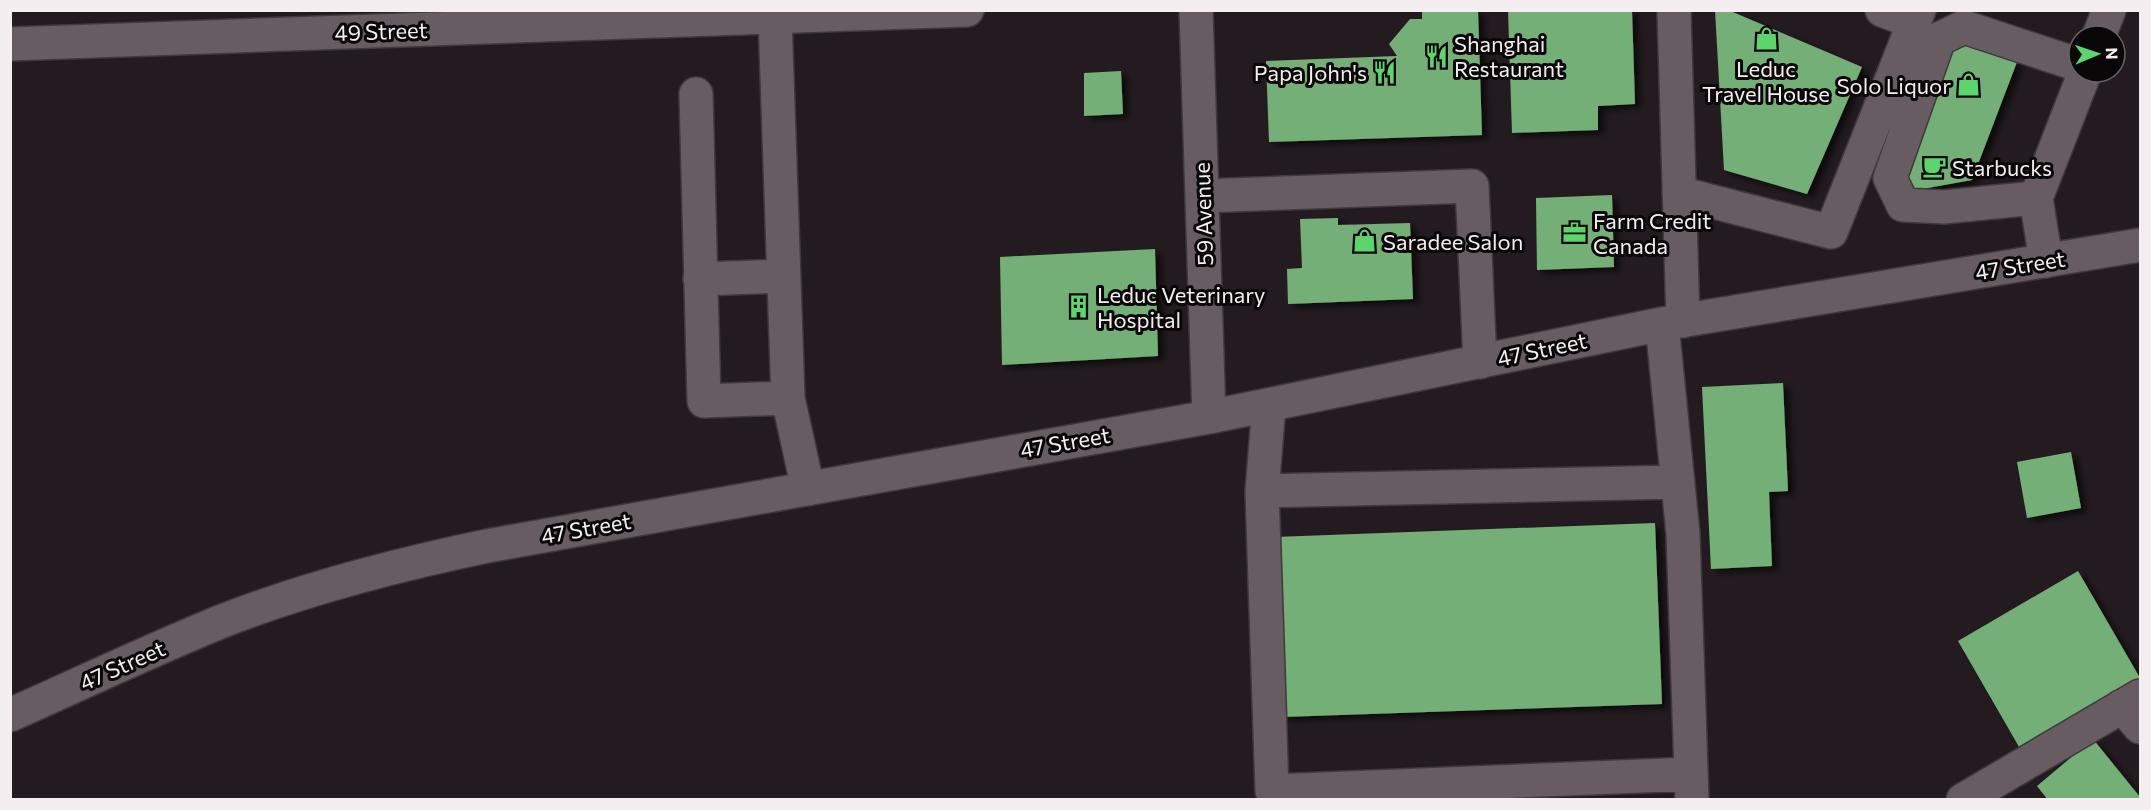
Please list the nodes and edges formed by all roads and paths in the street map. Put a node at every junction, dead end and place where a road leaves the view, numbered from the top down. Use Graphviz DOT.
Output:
graph roads {
  1 [pos="967,10"];
  2 [pos="1196,10"];
  3 [pos="1674,10"];
  4 [pos="1882,10"];
  5 [pos="912,12"];
  6 [pos="1916,16"];
  7 [pos="775,17"];
  8 [pos="398,20"];
  9 [pos="10,45"];
  10 [pos="2067,61"];
  11 [pos="2080,84"];
  12 [pos="696,94"];
  13 [pos="1679,193"];
  14 [pos="1203,196"];
  15 [pos="2036,198"];
  16 [pos="2140,245"];
  17 [pos="2046,261"];
  18 [pos="783,276"];
  19 [pos="700,279"];
  20 [pos="1673,322"];
  21 [pos="1480,362"];
  22 [pos="788,398"];
  23 [pos="1269,405"];
  24 [pos="1209,417"];
  25 [pos="1678,482"];
  26 [pos="808,489"];
  27 [pos="1262,491"];
  28 [pos="2134,710"];
  29 [pos="10,715"];
  30 [pos="1691,787"];
  31 [pos="2005,789"];
  32 [pos="1963,800"];
  1 -- 5 [label="street, 49 Street"];
  2 -- 14 [label="street, 59 Avenue"];
  3 -- 13 [label="street"];
  4 -- 6 [label="street"];
  5 -- 7 [label="street, 49 Street"];
  6 -- 13 [label="street"];
  7 -- 8 [label="street, 49 Street"];
  7 -- 18 [label="street"];
  8 -- 9 [label="street, 49 Street"];
  10 -- 15 [label="street"];
  11 -- 15 [label="street"];
  12 -- 19 [label="street"];
  13 -- 20 [label="street"];
  14 -- 21 [label="street"];
  14 -- 24 [label="street, 59 Avenue"];
  15 -- 17 [label="street"];
  16 -- 17 [label="street, 47 Street"];
  17 -- 20 [label="street, 47 Street"];
  18 -- 19 [label="street"];
  18 -- 22 [label="street"];
  19 -- 22 [label="street"];
  20 -- 21 [label="street, 47 Street"];
  20 -- 25 [label="street"];
  21 -- 23 [label="street, 47 Street"];
  22 -- 26 [label="street"];
  23 -- 24 [label="street, 47 Street"];
  23 -- 27 [label="street"];
  24 -- 26 [label="street, 47 Street"];
  25 -- 27 [label="street"];
  25 -- 30 [label="street"];
  26 -- 29 [label="street, 47 Street"];
  27 -- 30 [label="street"];
  28 -- 31 [label="street"];
  31 -- 32 [label="street"];
}
